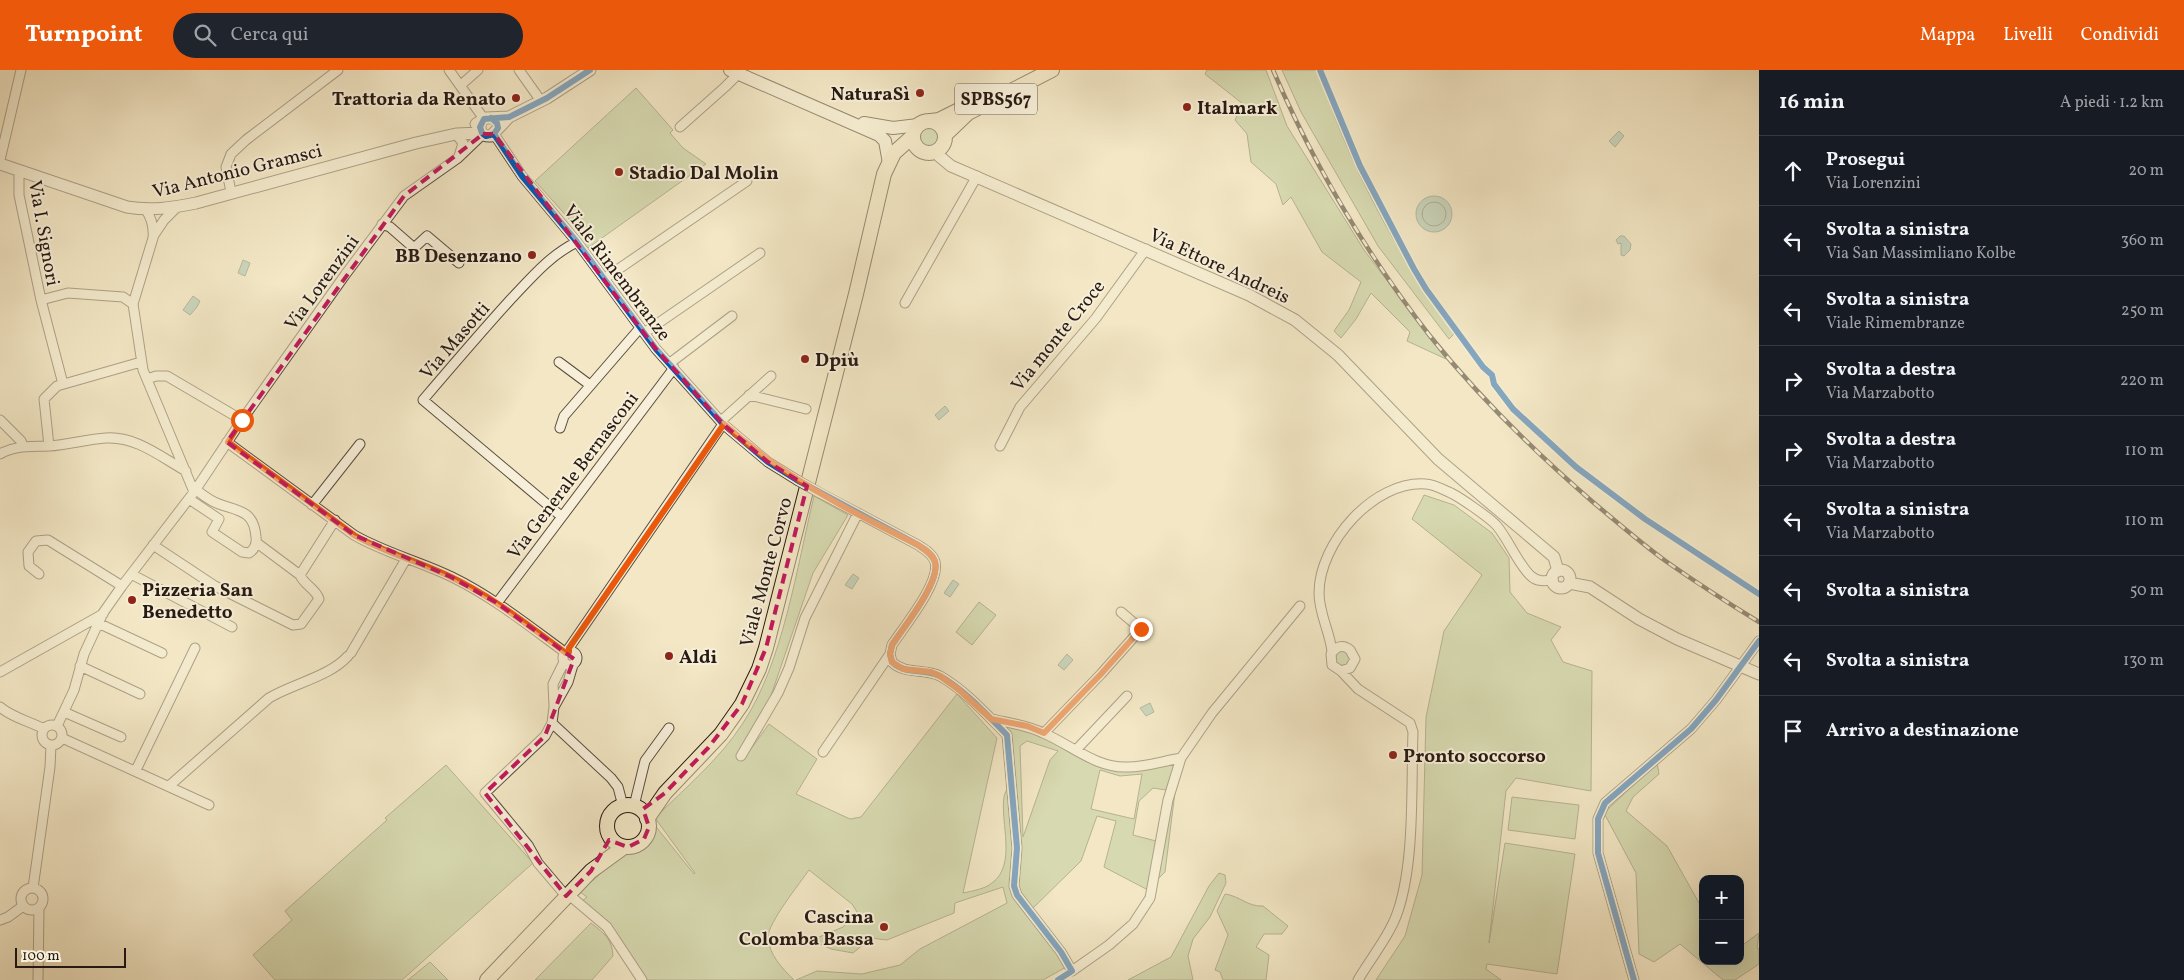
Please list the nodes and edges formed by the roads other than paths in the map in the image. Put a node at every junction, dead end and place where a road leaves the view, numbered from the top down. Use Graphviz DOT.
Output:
graph roads {
  1 [pos="338,70"];
  2 [pos="449,70"];
  3 [pos="478,70"];
  4 [pos="520,70"];
  5 [pos="590,70"];
  6 [pos="1039,70"];
  7 [pos="1052,70"];
  8 [pos="737,71"];
  9 [pos="20,72"];
  10 [pos="461,85"];
  11 [pos="541,101"];
  12 [pos="487,127"];
  13 [pos="680,127"];
  14 [pos="861,128"];
  15 [pos="920,128"];
  16 [pos="456,134"];
  17 [pos="945,135"];
  18 [pos="918,150"];
  19 [pos="938,150"];
  20 [pos="458,158"];
  21 [pos="0,160"];
  22 [pos="889,163"];
  23 [pos="0,164"];
  24 [pos="20,171"];
  25 [pos="977,176"];
  26 [pos="747,180"];
  27 [pos="883,187"];
  28 [pos="231,192"];
  29 [pos="177,207"];
  30 [pos="146,210"];
  31 [pos="382,224"];
  32 [pos="153,238"];
  33 [pos="577,242"];
  34 [pos="1146,249"];
  35 [pos="760,253"];
  36 [pos="459,263"];
  37 [pos="604,279"];
  38 [pos="41,300"];
  39 [pos="905,303"];
  40 [pos="133,304"];
  41 [pos="732,316"];
  42 [pos="642,331"];
  43 [pos="141,362"];
  44 [pos="559,362"];
  45 [pos="672,365"];
  46 [pos="771,376"];
  47 [pos="147,379"];
  48 [pos="63,384"];
  49 [pos="590,384"];
  50 [pos="749,395"];
  51 [pos="806,410"];
  52 [pos="0,420"];
  53 [pos="242,420"];
  54 [pos="722,423"];
  55 [pos="560,428"];
  56 [pos="228,442"];
  57 [pos="360,444"];
  58 [pos="49,446"];
  59 [pos="1000,446"];
  60 [pos="24,447"];
  61 [pos="0,454"];
  62 [pos="186,471"];
  63 [pos="194,491"];
  64 [pos="312,505"];
  65 [pos="230,506"];
  66 [pos="858,513"];
  67 [pos="561,516"];
  68 [pos="219,519"];
  69 [pos="335,520"];
  70 [pos="256,543"];
  71 [pos="153,545"];
  72 [pos="406,559"];
  73 [pos="39,574"];
  74 [pos="130,574"];
  75 [pos="300,575"];
  76 [pos="1555,576"];
  77 [pos="122,586"];
  78 [pos="497,603"];
  79 [pos="1300,606"];
  80 [pos="1121,612"];
  81 [pos="103,614"];
  82 [pos="98,623"];
  83 [pos="232,627"];
  84 [pos="1759,641"];
  85 [pos="195,648"];
  86 [pos="1335,649"];
  87 [pos="162,653"];
  88 [pos="890,654"];
  89 [pos="568,658"];
  90 [pos="80,666"];
  91 [pos="1740,667"];
  92 [pos="1346,670"];
  93 [pos="0,672"];
  94 [pos="1759,674"];
  95 [pos="140,694"];
  96 [pos="1127,696"];
  97 [pos="0,707"];
  98 [pos="64,712"];
  99 [pos="991,719"];
  100 [pos="552,723"];
  101 [pos="57,726"];
  102 [pos="669,728"];
  103 [pos="44,729"];
  104 [pos="1044,733"];
  105 [pos="121,737"];
  106 [pos="62,738"];
  107 [pos="51,745"];
  108 [pos="1076,750"];
  109 [pos="823,752"];
  110 [pos="741,756"];
  111 [pos="1181,758"];
  112 [pos="136,770"];
  113 [pos="169,786"];
  114 [pos="209,805"];
  115 [pos="636,810"];
  116 [pos="610,838"];
  117 [pos="624,847"];
  118 [pos="591,871"];
  119 [pos="33,888"];
  120 [pos="567,895"];
  121 [pos="31,908"];
  122 [pos="0,920"];
  123 [pos="38,980"];
  124 [pos="487,980"];
  125 [pos="642,980"];
  126 [pos="1358,980"];
  127 [pos="1634,980"];
  1 -- 28 [label="street"];
  2 -- 10 [label="street, Viale Rimembranze"];
  3 -- 10 [label="street"];
  4 -- 11 [label="street"];
  5 -- 11 [label="street, Via Antonio Gramsci"];
  6 -- 15 [label="main road, SPBS567"];
  7 -- 17 [label="main road, SPBS567"];
  8 -- 13 [label="street"];
  8 -- 14 [label="main road"];
  8 -- 15 [label="main road"];
  9 -- 21 [label="street"];
  10 -- 12 [label="street, Viale Rimembranze"];
  11 -- 12 [label="street, Via Antonio Gramsci"];
  12 -- 16 [label="street, Via Antonio Gramsci"];
  12 -- 20 [label="street, Via Lorenzini"];
  12 -- 33 [label="street, Viale Rimembranze"];
  14 -- 15 [label="main road"];
  14 -- 22 [label="main road"];
  15 -- 17 [label="main road"];
  15 -- 18 [label="main road"];
  15 -- 22 [label="main road"];
  16 -- 20 [label="street"];
  16 -- 28 [label="street, Via Antonio Gramsci"];
  17 -- 19 [label="main road"];
  18 -- 19 [label="main road"];
  18 -- 27 [label="main road"];
  19 -- 25 [label="street, Via Ettore Andreis"];
  20 -- 31 [label="street, Via Lorenzini"];
  22 -- 27 [label="main road"];
  23 -- 24 [label="street, Via Antonio Gramsci"];
  24 -- 30 [label="street, Via Antonio Gramsci"];
  24 -- 38 [label="street, Via I. Signori"];
  25 -- 34 [label="street, Via Ettore Andreis"];
  25 -- 39 [label="street"];
  26 -- 37 [label="street"];
  27 -- 115 [label="main road, Viale Monte Corvo"];
  28 -- 29 [label="street, Via Antonio Gramsci"];
  29 -- 30 [label="street, Via Antonio Gramsci"];
  29 -- 32 [label="street"];
  30 -- 32 [label="street"];
  31 -- 36 [label="street"];
  31 -- 53 [label="street, Via Lorenzini"];
  32 -- 40 [label="street"];
  33 -- 37 [label="street, Viale Rimembranze"];
  33 -- 67 [label="street, Via Masotti"];
  34 -- 59 [label="street, Via monte Croce"];
  34 -- 76 [label="street, Via Ettore Andreis"];
  35 -- 42 [label="street"];
  37 -- 42 [label="street, Viale Rimembranze"];
  38 -- 40 [label="street"];
  38 -- 48 [label="street, Via I. Signori"];
  40 -- 43 [label="street"];
  41 -- 45 [label="street, Via Generale Bernasconi"];
  42 -- 45 [label="street, Viale Rimembranze"];
  42 -- 49 [label="street"];
  43 -- 47 [label="street"];
  43 -- 48 [label="street"];
  44 -- 49 [label="street"];
  45 -- 54 [label="street, Viale Rimembranze"];
  45 -- 67 [label="street, Via Generale Bernasconi"];
  46 -- 50 [label="street"];
  47 -- 53 [label="street"];
  47 -- 62 [label="street"];
  48 -- 58 [label="street"];
  49 -- 55 [label="street"];
  50 -- 51 [label="street"];
  50 -- 54 [label="street"];
  52 -- 60 [label="street"];
  53 -- 56 [label="street, Via Lorenzini"];
  54 -- 66 [label="street, Viale Rimembranze, bridge"];
  54 -- 89 [label="street"];
  56 -- 63 [label="street, Via Lorenzini"];
  56 -- 64 [label="street"];
  57 -- 64 [label="street"];
  58 -- 60 [label="street"];
  58 -- 62 [label="street"];
  60 -- 61 [label="street"];
  62 -- 63 [label="street"];
  63 -- 65 [label="street"];
  63 -- 68 [label="street"];
  63 -- 71 [label="street, Via Lorenzini"];
  64 -- 69 [label="street"];
  65 -- 68 [label="street"];
  65 -- 70 [label="street"];
  66 -- 88 [label="street, Viale Rimembranze"];
  66 -- 110 [label="street"];
  67 -- 78 [label="street, Via Generale Bernasconi"];
  68 -- 70 [label="street"];
  69 -- 72 [label="street"];
  69 -- 75 [label="street"];
  70 -- 75 [label="street"];
  71 -- 74 [label="street, Via Lorenzini"];
  71 -- 75 [label="street"];
  72 -- 78 [label="street"];
  72 -- 113 [label="street"];
  73 -- 77 [label="street"];
  74 -- 77 [label="street, Via Lorenzini"];
  74 -- 83 [label="street"];
  76 -- 86 [label="street"];
  76 -- 91 [label="street, Via Ettore Andreis"];
  77 -- 81 [label="street, Via Lorenzini"];
  78 -- 89 [label="street"];
  79 -- 111 [label="street"];
  80 -- 104 [label="street"];
  81 -- 82 [label="street, Via Lorenzini"];
  81 -- 93 [label="street"];
  82 -- 87 [label="street"];
  82 -- 90 [label="street, Via Lorenzini"];
  84 -- 91 [label="street"];
  85 -- 112 [label="street"];
  86 -- 92 [label="street"];
  86 -- 92 [label="street"];
  88 -- 99 [label="street"];
  88 -- 109 [label="street"];
  89 -- 100 [label="street"];
  90 -- 95 [label="street"];
  90 -- 98 [label="street, Via Lorenzini"];
  91 -- 94 [label="street"];
  91 -- 127 [label="street"];
  92 -- 126 [label="street"];
  96 -- 108 [label="street"];
  97 -- 103 [label="street"];
  98 -- 101 [label="street, Via Lorenzini"];
  98 -- 105 [label="street"];
  99 -- 104 [label="street"];
  99 -- 111 [label="street"];
  100 -- 115 [label="street"];
  100 -- 120 [label="street"];
  101 -- 103 [label="street"];
  101 -- 106 [label="street"];
  102 -- 115 [label="street"];
  103 -- 107 [label="street"];
  104 -- 108 [label="street"];
  106 -- 107 [label="street"];
  106 -- 112 [label="street"];
  107 -- 119 [label="street"];
  108 -- 111 [label="street"];
  112 -- 113 [label="street"];
  113 -- 114 [label="street"];
  115 -- 116 [label="main road"];
  115 -- 117 [label="main road"];
  116 -- 117 [label="main road"];
  116 -- 118 [label="main road"];
  117 -- 118 [label="main road"];
  118 -- 120 [label="main road"];
  119 -- 121 [label="street"];
  119 -- 121 [label="street"];
  120 -- 124 [label="main road"];
  120 -- 125 [label="street"];
  121 -- 122 [label="street"];
  121 -- 123 [label="street"];
}
